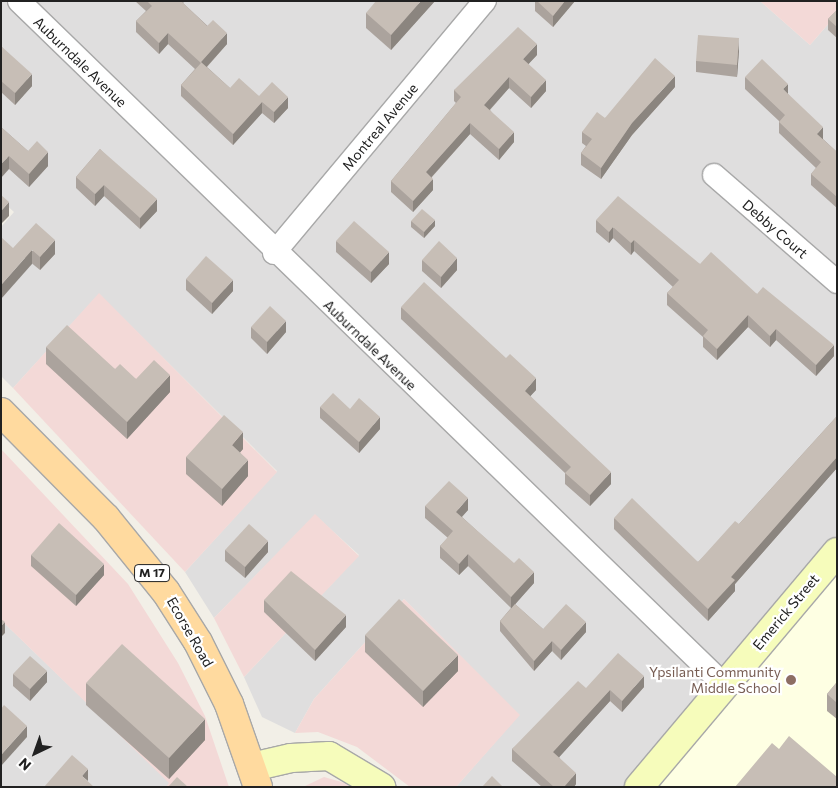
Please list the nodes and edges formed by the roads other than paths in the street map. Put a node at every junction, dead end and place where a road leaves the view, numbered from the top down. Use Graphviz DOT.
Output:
graph roads {
  1 [pos="19,1"];
  2 [pos="485,1"];
  3 [pos="714,175"];
  4 [pos="274,252"];
  5 [pos="837,282"];
  6 [pos="1,412"];
  7 [pos="837,552"];
  8 [pos="724,685"];
  9 [pos="255,777"];
  10 [pos="381,787"];
  11 [pos="639,787"];
  1 -- 4 [label="street, Auburndale Avenue"];
  2 -- 4 [label="street, Montreal Avenue"];
  3 -- 5 [label="street, Debby Court"];
  4 -- 8 [label="street, Auburndale Avenue"];
  6 -- 9 [label="main road, Ecorse Road / M 17"];
  7 -- 8 [label="street, Emerick Street"];
  8 -- 11 [label="street, Emerick Street"];
  9 -- 10 [label="street"];
}
